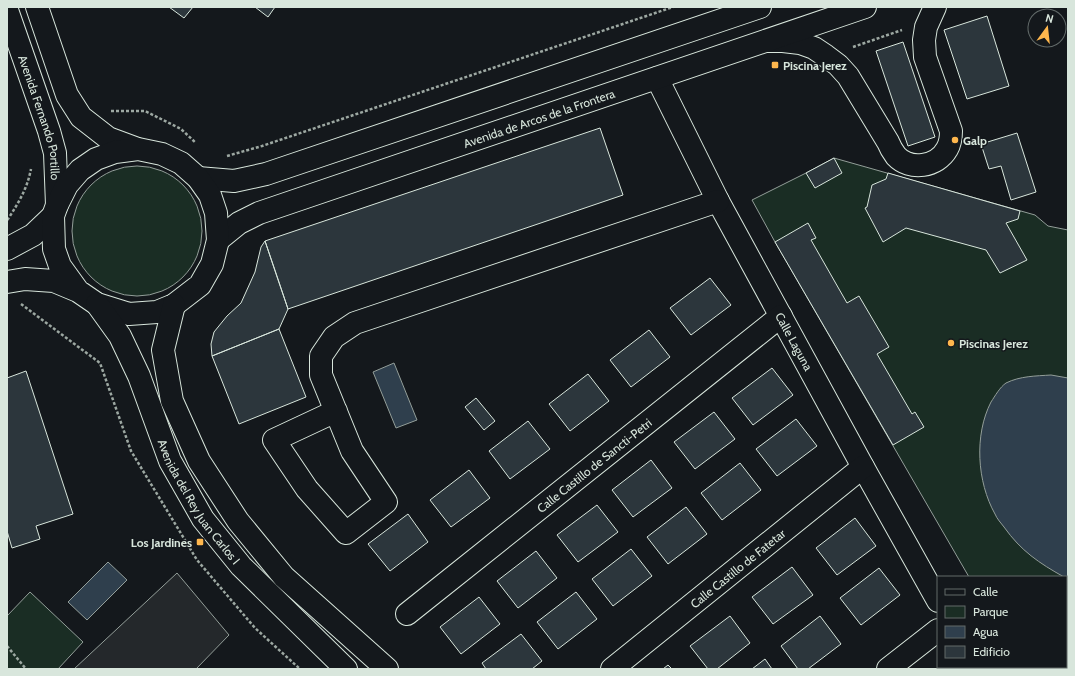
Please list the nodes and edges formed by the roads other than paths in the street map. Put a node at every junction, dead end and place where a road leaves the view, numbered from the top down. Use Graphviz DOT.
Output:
graph roads {
  1 [pos="37,7"];
  2 [pos="760,7"];
  3 [pos="865,7"];
  4 [pos="7,10"];
  5 [pos="932,14"];
  6 [pos="766,41"];
  7 [pos="657,78"];
  8 [pos="138,149"];
  9 [pos="198,178"];
  10 [pos="718,201"];
  11 [pos="55,210"];
  12 [pos="218,240"];
  13 [pos="7,249"];
  14 [pos="7,282"];
  15 [pos="78,291"];
  16 [pos="97,304"];
  17 [pos="174,305"];
  18 [pos="781,316"];
  19 [pos="336,411"];
  20 [pos="863,467"];
  21 [pos="937,599"];
  22 [pos="407,614"];
  23 [pos="937,631"];
  24 [pos="346,669"];
  25 [pos="387,669"];
  26 [pos="612,669"];
  27 [pos="888,669"];
  1 -- 8 [label="main road"];
  2 -- 9 [label="main road"];
  3 -- 6 [label="main road, Avenida de Arcos de la Frontera"];
  4 -- 11 [label="main road, Avenida Fernando Portillo"];
  5 -- 6 [label="main road"];
  6 -- 7 [label="main road, Avenida de Arcos de la Frontera"];
  7 -- 10 [label="main road, Calle Laguna"];
  7 -- 12 [label="main road, Avenida de Arcos de la Frontera"];
  8 -- 9 [label="main road"];
  8 -- 11 [label="main road"];
  9 -- 12 [label="main road"];
  10 -- 18 [label="main road, Calle Laguna"];
  10 -- 19 [label="main road"];
  11 -- 13 [label="main road"];
  11 -- 15 [label="main road"];
  12 -- 17 [label="main road"];
  14 -- 15 [label="main road"];
  15 -- 16 [label="main road"];
  16 -- 17 [label="main road"];
  16 -- 24 [label="main road, Avenida del Rey Juan Carlos I"];
  17 -- 25 [label="main road, Avenida del Rey Juan Carlos I"];
  18 -- 20 [label="main road, Calle Laguna"];
  18 -- 22 [label="main road, Calle Castillo de Sancti-Petri"];
  19 -- 19 [label="main road"];
  20 -- 21 [label="main road, Calle Laguna"];
  20 -- 26 [label="main road, Calle Castillo de Fatetar"];
  23 -- 27 [label="main road"];
}
